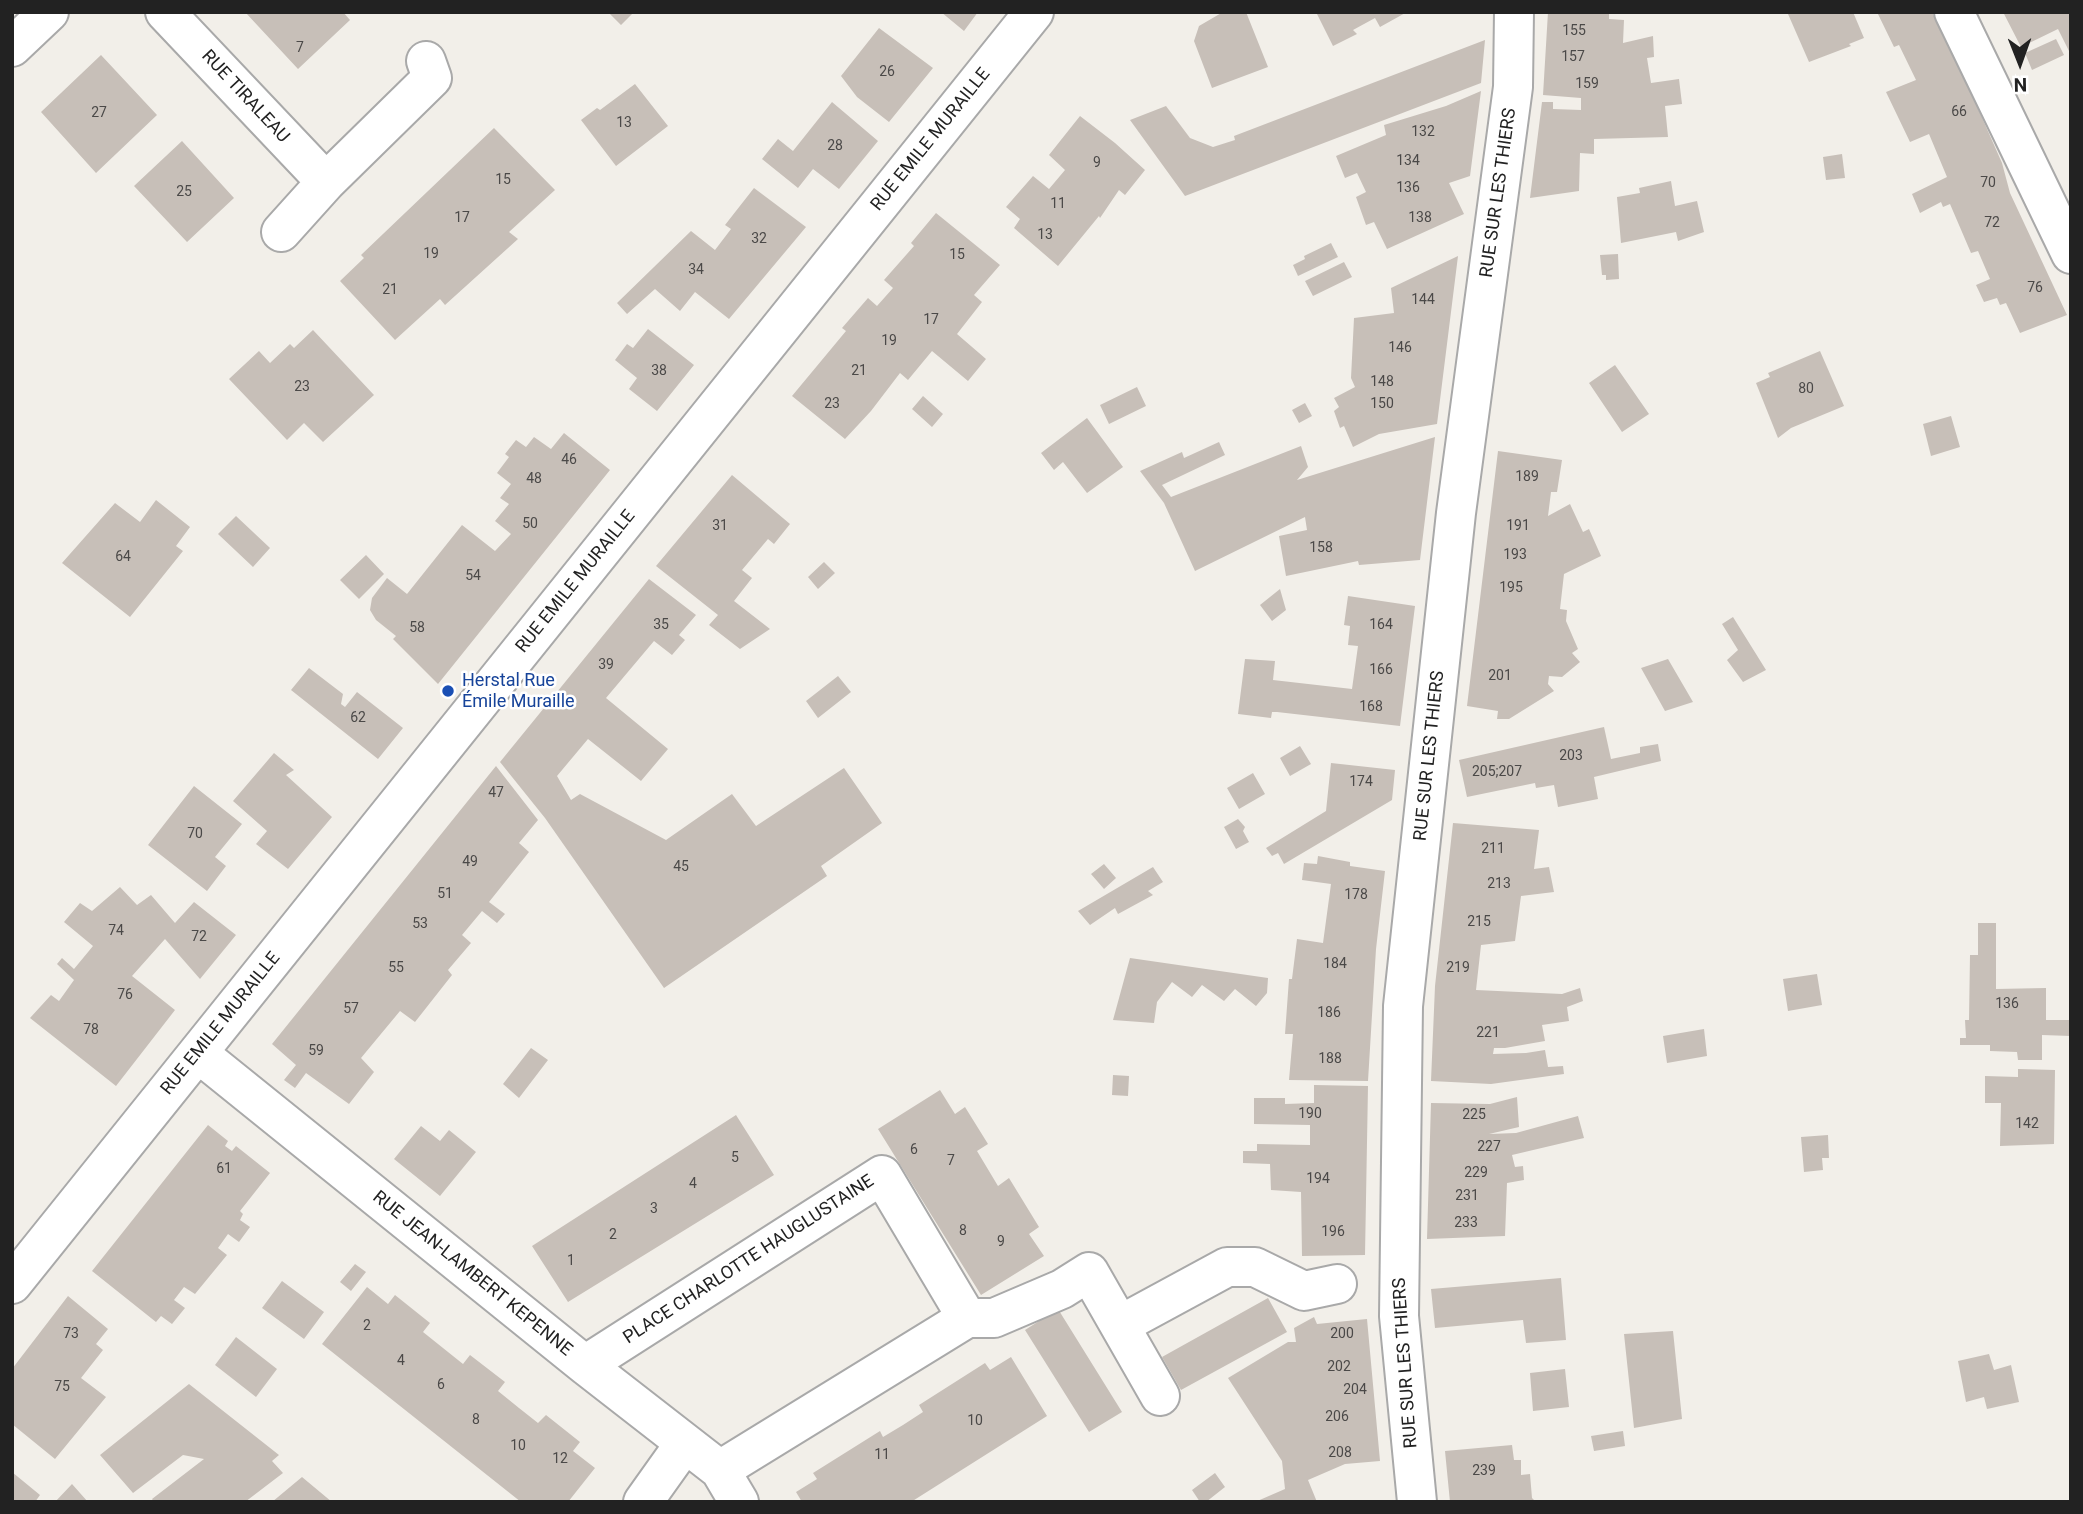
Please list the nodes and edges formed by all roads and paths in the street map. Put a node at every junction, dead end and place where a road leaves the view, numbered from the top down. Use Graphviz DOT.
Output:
graph roads {
  1 [pos="49,12"];
  2 [pos="165,12"];
  3 [pos="1034,12"];
  4 [pos="1514,12"];
  5 [pos="1954,12"];
  6 [pos="12,47"];
  7 [pos="426,61"];
  8 [pos="326,182"];
  9 [pos="281,232"];
  10 [pos="2071,254"];
  11 [pos="198,1053"];
  12 [pos="12,1284"];
  13 [pos="1337,1284"];
  14 [pos="967,1318"];
  15 [pos="1120,1325"];
  16 [pos="585,1365"];
  17 [pos="1160,1396"];
  18 [pos="685,1443"];
  19 [pos="729,1486"];
  20 [pos="643,1502"];
  21 [pos="1417,1502"];
  1 -- 6 [label="street"];
  2 -- 8 [label="street, RUE TIRALEAU"];
  3 -- 11 [label="street, RUE EMILE MURAILLE"];
  4 -- 21 [label="street, RUE SUR LES THIERS"];
  5 -- 10 [label="street"];
  7 -- 8 [label="street"];
  8 -- 9 [label="street"];
  11 -- 12 [label="street, RUE EMILE MURAILLE"];
  11 -- 16 [label="street, RUE JEAN-LAMBERT KEPENNE"];
  13 -- 15 [label="street"];
  14 -- 15 [label="street"];
  14 -- 16 [label="street, PLACE CHARLOTTE HAUGLUSTAINE"];
  14 -- 19 [label="street"];
  15 -- 17 [label="street"];
  16 -- 18 [label="street, RUE JEAN-LAMBERT KEPENNE"];
  18 -- 19 [label="street, RUE JEAN-LAMBERT KEPENNE"];
  18 -- 20 [label="street"];
}
